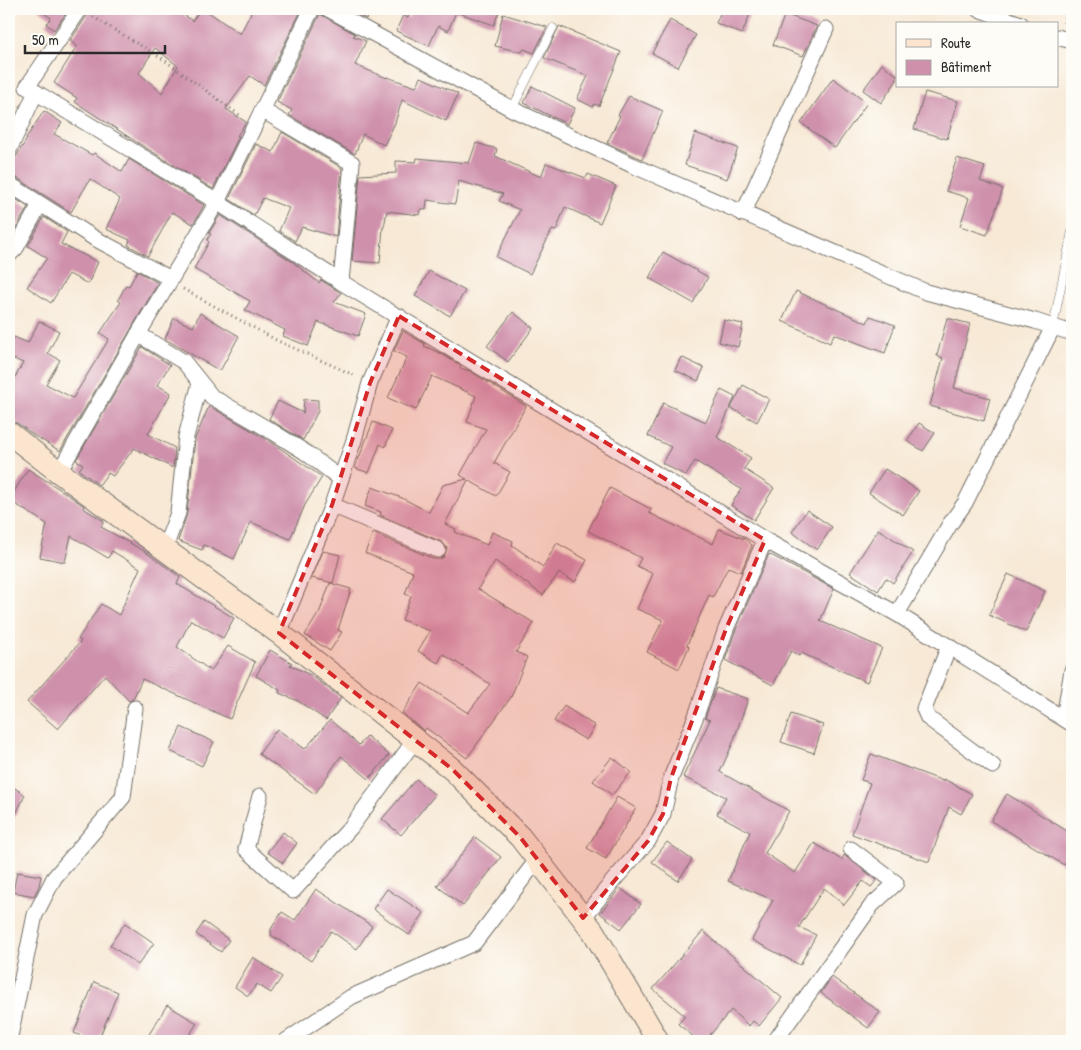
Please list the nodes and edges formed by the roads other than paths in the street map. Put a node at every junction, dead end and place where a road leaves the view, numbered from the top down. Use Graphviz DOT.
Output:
graph roads {
  1 [pos="80,9"];
  2 [pos="312,9"];
  3 [pos="328,9"];
  4 [pos="978,9"];
  5 [pos="1015,22"];
  6 [pos="553,28"];
  7 [pos="826,29"];
  8 [pos="1058,37"];
  9 [pos="1072,41"];
  10 [pos="36,92"];
  11 [pos="512,109"];
  12 [pos="262,110"];
  13 [pos="9,150"];
  14 [pos="9,184"];
  15 [pos="217,202"];
  16 [pos="40,204"];
  17 [pos="743,214"];
  18 [pos="1072,230"];
  19 [pos="9,255"];
  20 [pos="170,280"];
  21 [pos="341,282"];
  22 [pos="398,316"];
  23 [pos="1054,327"];
  24 [pos="1072,333"];
  25 [pos="138,334"];
  26 [pos="200,383"];
  27 [pos="9,433"];
  28 [pos="60,472"];
  29 [pos="341,479"];
  30 [pos="332,505"];
  31 [pos="765,540"];
  32 [pos="164,550"];
  33 [pos="438,550"];
  34 [pos="896,614"];
  35 [pos="279,633"];
  36 [pos="949,646"];
  37 [pos="1072,670"];
  38 [pos="135,708"];
  39 [pos="1068,721"];
  40 [pos="415,740"];
  41 [pos="993,766"];
  42 [pos="260,796"];
  43 [pos="852,849"];
  44 [pos="537,860"];
  45 [pos="583,918"];
  46 [pos="9,1041"];
  47 [pos="286,1041"];
  48 [pos="658,1041"];
  49 [pos="775,1041"];
  1 -- 10 [label="street"];
  2 -- 12 [label="street"];
  3 -- 11 [label="street"];
  4 -- 5 [label="street"];
  6 -- 11 [label="lane"];
  7 -- 17 [label="street"];
  8 -- 9 [label="street"];
  10 -- 13 [label="street"];
  10 -- 15 [label="street"];
  11 -- 17 [label="street"];
  12 -- 15 [label="street"];
  12 -- 21 [label="street"];
  14 -- 16 [label="street"];
  15 -- 20 [label="street"];
  15 -- 21 [label="street"];
  16 -- 19 [label="street"];
  16 -- 20 [label="street"];
  17 -- 23 [label="street"];
  18 -- 23 [label="lane"];
  20 -- 25 [label="street"];
  21 -- 22 [label="street"];
  22 -- 29 [label="street"];
  22 -- 31 [label="street"];
  23 -- 24 [label="street"];
  23 -- 34 [label="street"];
  25 -- 26 [label="street"];
  25 -- 28 [label="street"];
  26 -- 29 [label="street"];
  26 -- 32 [label="street"];
  27 -- 28 [label="street"];
  28 -- 32 [label="street"];
  29 -- 30 [label="street"];
  30 -- 33 [label="street"];
  30 -- 35 [label="street"];
  31 -- 34 [label="street"];
  31 -- 45 [label="street"];
  32 -- 35 [label="street"];
  34 -- 36 [label="street"];
  35 -- 40 [label="street"];
  36 -- 39 [label="street"];
  36 -- 41 [label="street"];
  37 -- 39 [label="street"];
  38 -- 46 [label="street"];
  40 -- 42 [label="street"];
  40 -- 44 [label="street"];
  43 -- 49 [label="street"];
  44 -- 45 [label="street"];
  44 -- 47 [label="street"];
  45 -- 48 [label="street"];
}
